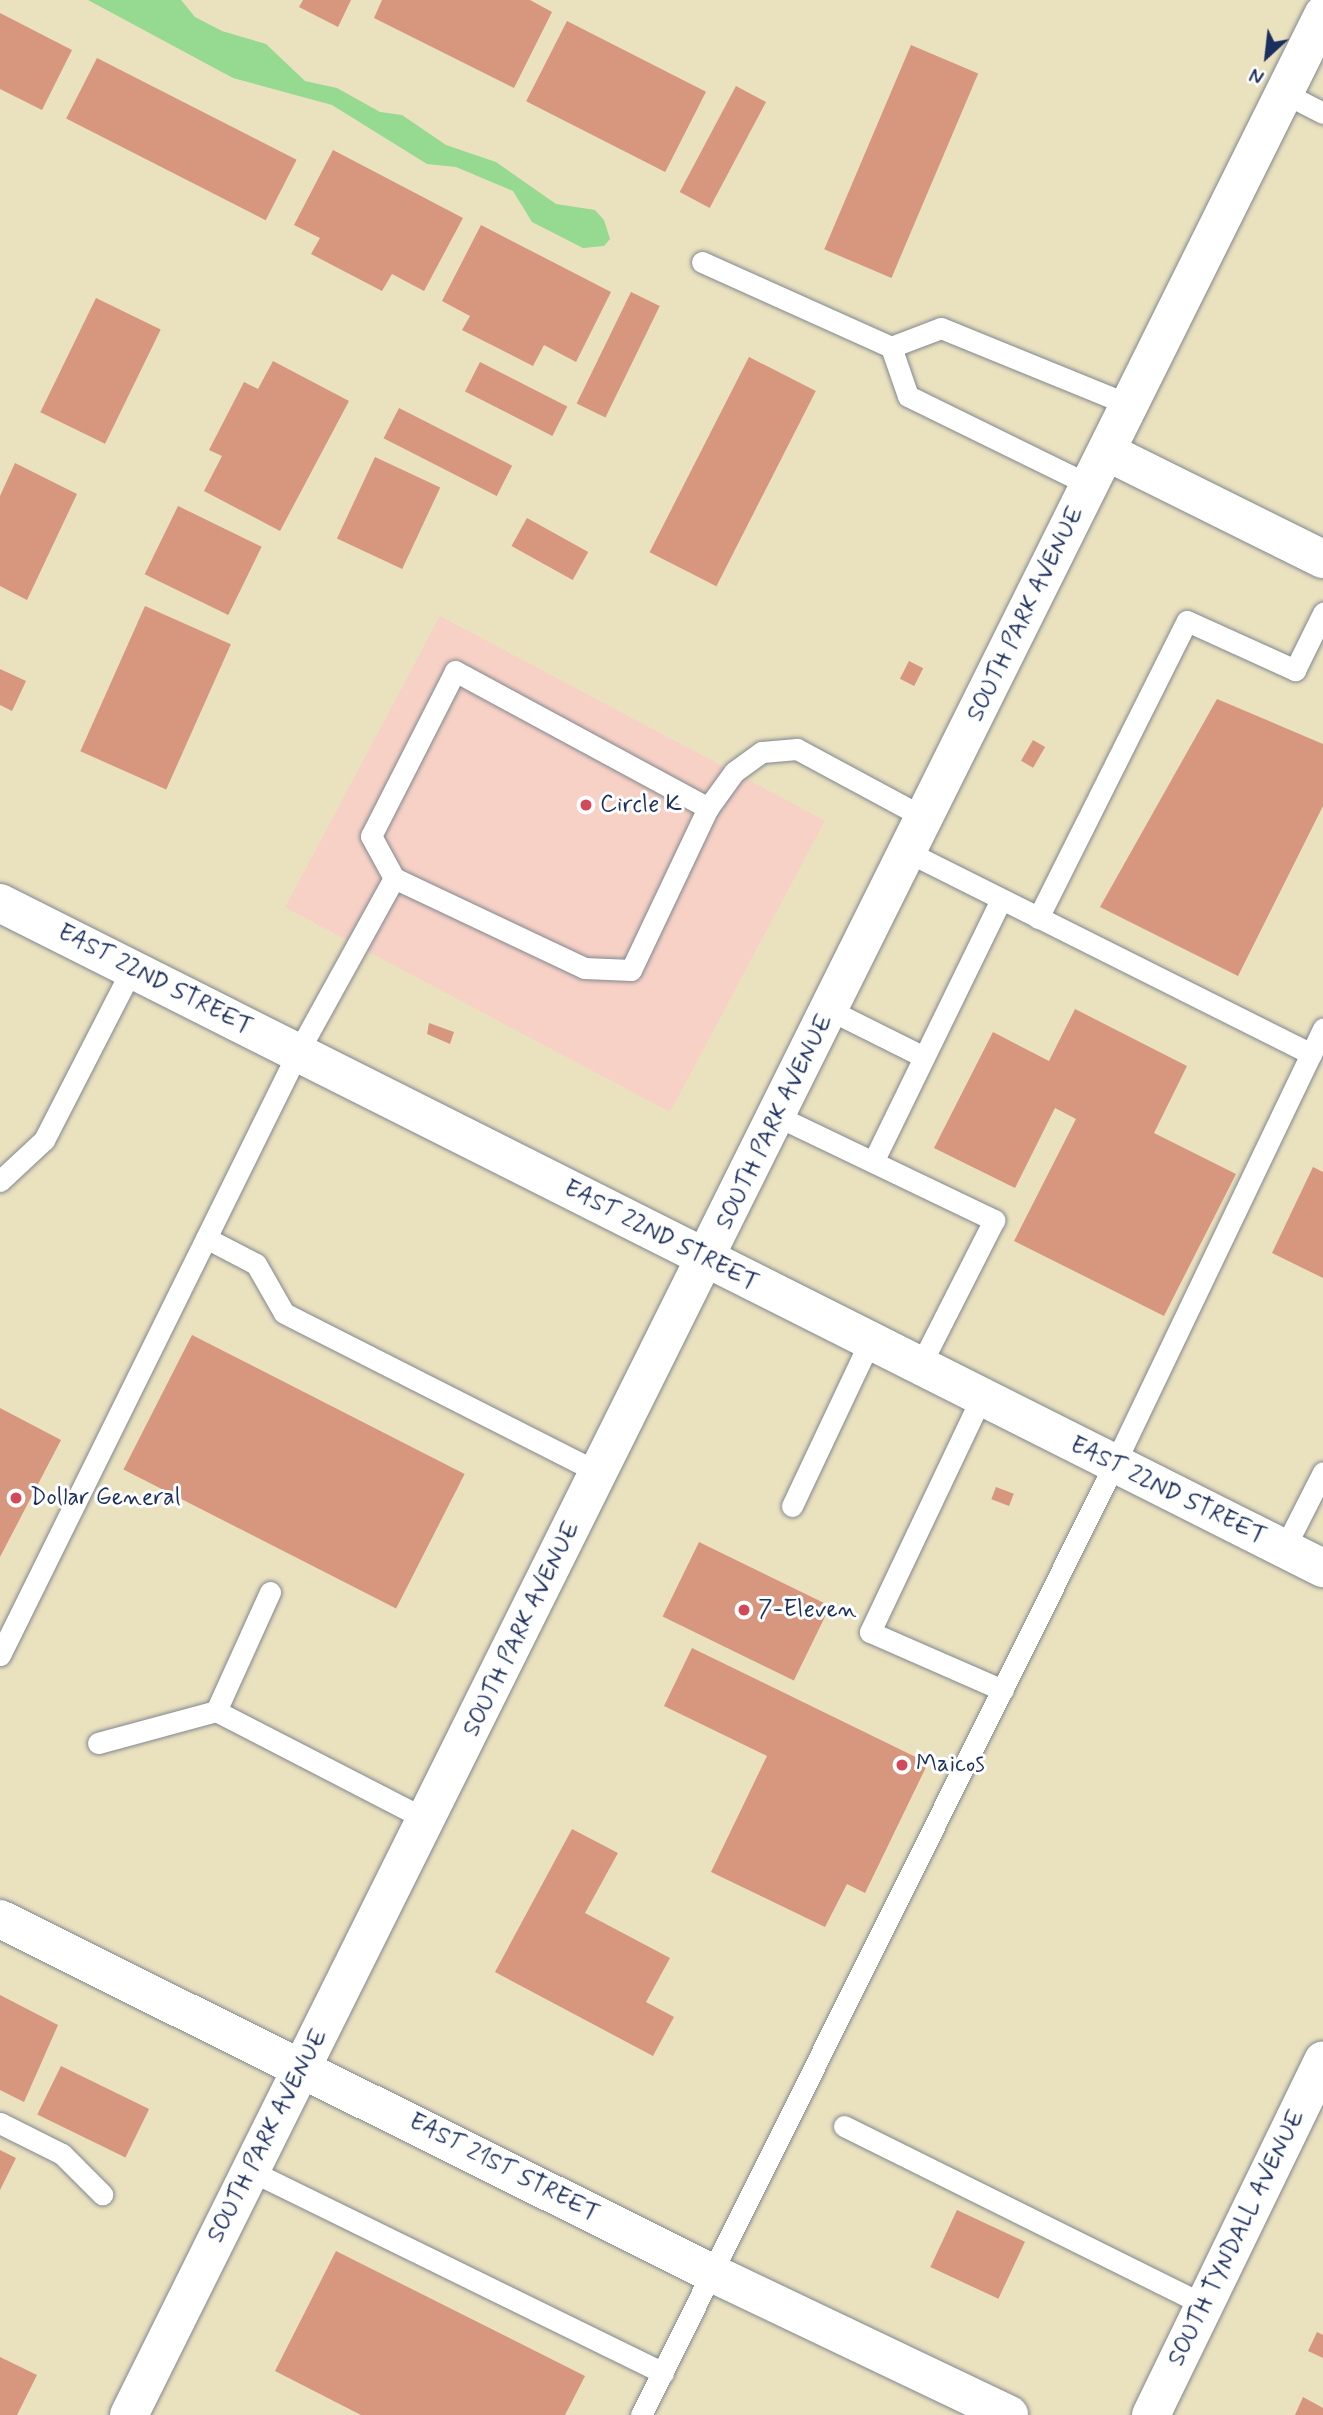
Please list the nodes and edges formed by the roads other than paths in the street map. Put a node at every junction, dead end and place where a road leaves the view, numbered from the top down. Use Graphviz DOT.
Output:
graph roads {
  1 [pos="1323,15"];
  2 [pos="1284,93"];
  3 [pos="1323,113"];
  4 [pos="702,262"];
  5 [pos="891,347"];
  6 [pos="1130,405"];
  7 [pos="1098,468"];
  8 [pos="1323,559"];
  9 [pos="1323,613"];
  10 [pos="708,808"];
  11 [pos="925,818"];
  12 [pos="908,852"];
  13 [pos="394,878"];
  14 [pos="1001,899"];
  15 [pos="0,902"];
  16 [pos="1038,918"];
  17 [pos="132,969"];
  18 [pos="830,1010"];
  19 [pos="1323,1029"];
  20 [pos="298,1052"];
  21 [pos="1311,1054"];
  22 [pos="923,1057"];
  23 [pos="777,1116"];
  24 [pos="873,1162"];
  25 [pos="0,1181"];
  26 [pos="206,1238"];
  27 [pos="707,1259"];
  28 [pos="870,1341"];
  29 [pos="920,1366"];
  30 [pos="981,1398"];
  31 [pos="1114,1465"];
  32 [pos="1323,1472"];
  33 [pos="600,1473"];
  34 [pos="792,1506"];
  35 [pos="1284,1549"];
  36 [pos="1323,1568"];
  37 [pos="270,1592"];
  38 [pos="0,1656"];
  39 [pos="1003,1690"];
  40 [pos="216,1711"];
  41 [pos="98,1743"];
  42 [pos="426,1820"];
  43 [pos="0,1919"];
  44 [pos="1323,2060"];
  45 [pos="303,2067"];
  46 [pos="0,2123"];
  47 [pos="844,2126"];
  48 [pos="251,2171"];
  49 [pos="103,2194"];
  50 [pos="714,2274"];
  51 [pos="1204,2305"];
  52 [pos="663,2373"];
  53 [pos="129,2415"];
  54 [pos="641,2415"];
  55 [pos="1009,2415"];
  56 [pos="1150,2415"];
  1 -- 2 [label="main road, SOUTH PARK AVENUE"];
  2 -- 3 [label="lane"];
  2 -- 6 [label="main road, SOUTH PARK AVENUE"];
  4 -- 5 [label="lane"];
  5 -- 6 [label="lane"];
  5 -- 7 [label="lane"];
  6 -- 7 [label="main road, SOUTH PARK AVENUE"];
  7 -- 8 [label="main road"];
  7 -- 11 [label="main road, SOUTH PARK AVENUE"];
  9 -- 16 [label="lane"];
  10 -- 11 [label="lane"];
  10 -- 13 [label="lane"];
  10 -- 13 [label="lane"];
  11 -- 12 [label="main road, SOUTH PARK AVENUE"];
  12 -- 14 [label="lane"];
  12 -- 18 [label="main road, SOUTH PARK AVENUE"];
  13 -- 20 [label="lane"];
  14 -- 16 [label="lane"];
  14 -- 22 [label="lane"];
  15 -- 17 [label="main road, EAST 22ND STREET"];
  16 -- 21 [label="lane"];
  17 -- 20 [label="main road, EAST 22ND STREET"];
  17 -- 25 [label="lane"];
  18 -- 22 [label="lane"];
  18 -- 23 [label="main road, SOUTH PARK AVENUE"];
  19 -- 21 [label="lane"];
  20 -- 26 [label="lane"];
  20 -- 27 [label="main road, EAST 22ND STREET"];
  21 -- 31 [label="lane"];
  22 -- 24 [label="lane"];
  23 -- 24 [label="lane"];
  23 -- 27 [label="main road, SOUTH PARK AVENUE"];
  24 -- 29 [label="lane"];
  26 -- 33 [label="lane"];
  26 -- 38 [label="lane"];
  27 -- 28 [label="main road, EAST 22ND STREET"];
  27 -- 33 [label="main road, SOUTH PARK AVENUE"];
  28 -- 29 [label="main road, EAST 22ND STREET"];
  28 -- 34 [label="lane"];
  29 -- 30 [label="main road, EAST 22ND STREET"];
  30 -- 31 [label="main road, EAST 22ND STREET"];
  30 -- 39 [label="lane"];
  31 -- 35 [label="main road, EAST 22ND STREET"];
  31 -- 39 [label="lane"];
  32 -- 35 [label="lane"];
  33 -- 42 [label="main road, SOUTH PARK AVENUE"];
  35 -- 36 [label="main road, EAST 22ND STREET"];
  37 -- 40 [label="lane"];
  39 -- 50 [label="lane"];
  40 -- 41 [label="lane"];
  40 -- 42 [label="lane"];
  42 -- 45 [label="main road, SOUTH PARK AVENUE"];
  43 -- 45 [label="main road, EAST 21ST STREET"];
  44 -- 51 [label="main road, SOUTH TYNDALL AVENUE"];
  45 -- 48 [label="main road, SOUTH PARK AVENUE"];
  45 -- 50 [label="main road, EAST 21ST STREET"];
  46 -- 49 [label="lane"];
  47 -- 51 [label="lane"];
  48 -- 52 [label="lane"];
  48 -- 53 [label="main road, SOUTH PARK AVENUE"];
  50 -- 52 [label="lane"];
  50 -- 55 [label="main road, EAST 21ST STREET"];
  51 -- 56 [label="main road, SOUTH TYNDALL AVENUE"];
  52 -- 54 [label="lane"];
}
